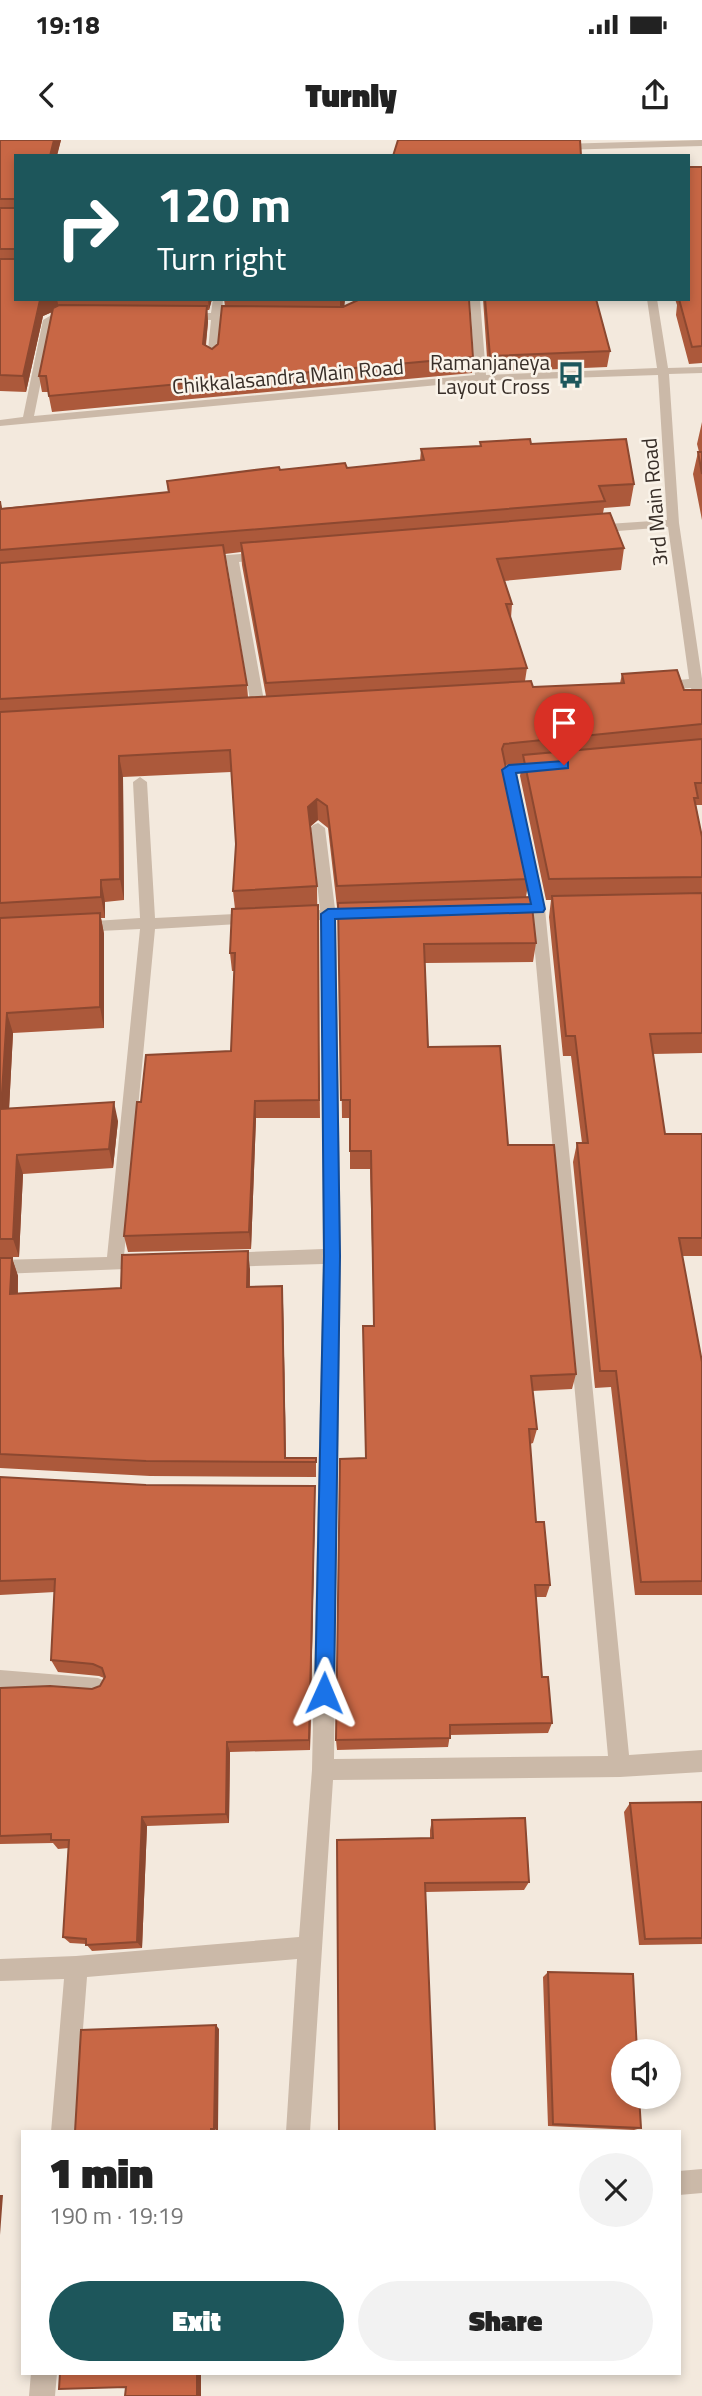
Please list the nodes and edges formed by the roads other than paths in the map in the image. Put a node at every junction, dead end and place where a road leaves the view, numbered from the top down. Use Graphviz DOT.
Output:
graph roads {
  1 [pos="626,142"];
  2 [pos="702,143"];
  3 [pos="546,147"];
  4 [pos="62,301"];
  5 [pos="218,301"];
  6 [pos="475,301"];
  7 [pos="652,301"];
  8 [pos="90,313"];
  9 [pos="59,314"];
  10 [pos="173,316"];
  11 [pos="214,317"];
  12 [pos="252,317"];
  13 [pos="212,360"];
  14 [pos="702,370"];
  15 [pos="663,371"];
  16 [pos="481,378"];
  17 [pos="28,419"];
  18 [pos="0,422"];
  19 [pos="673,523"];
  20 [pos="577,531"];
  21 [pos="274,555"];
  22 [pos="232,559"];
  23 [pos="191,562"];
  24 [pos="696,683"];
  25 [pos="642,687"];
  26 [pos="702,701"];
  27 [pos="259,712"];
  28 [pos="564,765"];
  29 [pos="140,782"];
  30 [pos="318,828"];
  31 [pos="379,912"];
  32 [pos="328,914"];
  33 [pos="148,923"];
  34 [pos="67,927"];
  35 [pos="332,1256"];
  36 [pos="210,1261"];
  37 [pos="170,1262"];
  38 [pos="115,1264"];
  39 [pos="0,1267"];
  40 [pos="0,1680"];
  41 [pos="98,1688"];
  42 [pos="702,1761"];
  43 [pos="620,1766"];
  44 [pos="323,1769"];
  45 [pos="309,1947"];
  46 [pos="76,1967"];
  47 [pos="0,1970"];
  48 [pos="63,2130"];
  49 [pos="298,2130"];
  50 [pos="702,2181"];
  51 [pos="681,2183"];
  52 [pos="44,2375"];
  53 [pos="42,2396"];
  1 -- 2 [label="street"];
  1 -- 3 [label="street"];
  4 -- 9 [label="street"];
  5 -- 11 [label="street"];
  6 -- 16 [label="street"];
  7 -- 15 [label="street, 3rd Main Road"];
  8 -- 9 [label="street"];
  9 -- 17 [label="street"];
  10 -- 11 [label="street"];
  11 -- 12 [label="street"];
  11 -- 13 [label="street"];
  14 -- 15 [label="street, Chikkalasandra Main Road"];
  15 -- 16 [label="street, Chikkalasandra Main Road"];
  15 -- 19 [label="street, 3rd Main Road"];
  16 -- 17 [label="street, Chikkalasandra Main Road"];
  17 -- 18 [label="street, Chikkalasandra Main Road"];
  19 -- 20 [label="street"];
  19 -- 24 [label="street, 3rd Main Road"];
  21 -- 22 [label="street"];
  22 -- 23 [label="street"];
  22 -- 27 [label="street"];
  24 -- 25 [label="street"];
  24 -- 26 [label="street, 3rd Main Road"];
  28 -- 43 [label="street"];
  29 -- 33 [label="street"];
  30 -- 32 [label="street"];
  31 -- 32 [label="street"];
  32 -- 33 [label="street"];
  32 -- 35 [label="street"];
  33 -- 34 [label="street"];
  33 -- 38 [label="street"];
  35 -- 36 [label="street"];
  35 -- 44 [label="street"];
  37 -- 38 [label="street"];
  38 -- 39 [label="street"];
  40 -- 41 [label="street"];
  42 -- 43 [label="street"];
  43 -- 44 [label="street"];
  44 -- 45 [label="street"];
  45 -- 46 [label="street"];
  45 -- 49 [label="street"];
  46 -- 47 [label="street"];
  46 -- 48 [label="street"];
  50 -- 51 [label="street"];
  52 -- 53 [label="street"];
}
